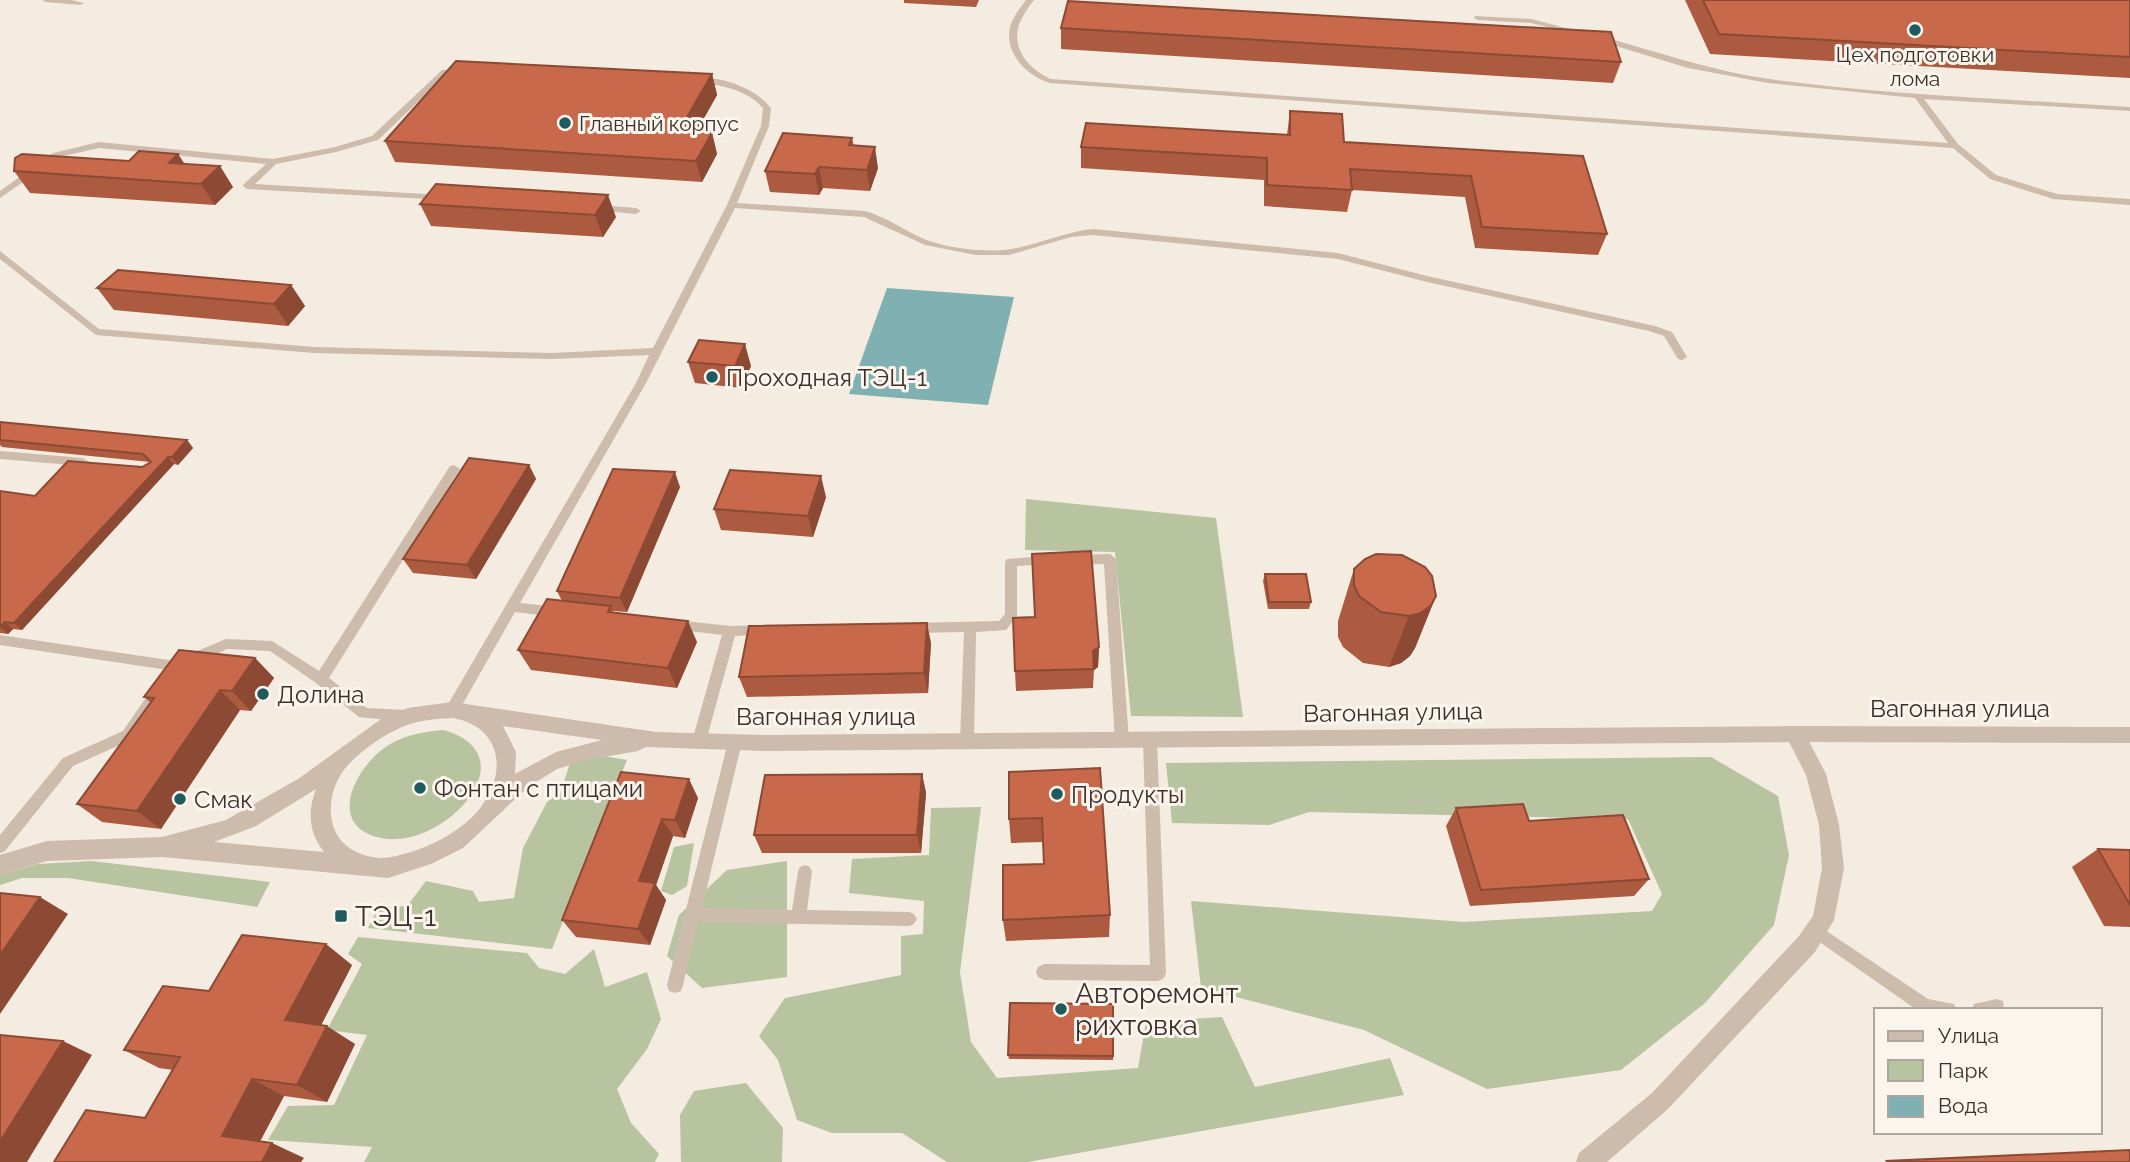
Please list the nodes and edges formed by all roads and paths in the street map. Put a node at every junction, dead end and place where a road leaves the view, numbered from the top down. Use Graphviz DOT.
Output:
graph roads {
  1 [pos="46,0"];
  2 [pos="1030,0"];
  3 [pos="80,2"];
  4 [pos="1478,18"];
  5 [pos="473,73"];
  6 [pos="694,79"];
  7 [pos="1918,96"];
  8 [pos="2130,109"];
  9 [pos="1955,146"];
  10 [pos="273,162"];
  11 [pos="0,195"];
  12 [pos="456,199"];
  13 [pos="2130,202"];
  14 [pos="732,205"];
  15 [pos="581,207"];
  16 [pos="636,211"];
  17 [pos="0,254"];
  18 [pos="656,351"];
  19 [pos="1682,357"];
  20 [pos="0,455"];
  21 [pos="95,463"];
  22 [pos="454,468"];
  23 [pos="512,607"];
  24 [pos="566,613"];
  25 [pos="662,623"];
  26 [pos="903,628"];
  27 [pos="970,628"];
  28 [pos="770,630"];
  29 [pos="730,631"];
  30 [pos="0,640"];
  31 [pos="175,666"];
  32 [pos="321,679"];
  33 [pos="453,710"];
  34 [pos="474,714"];
  35 [pos="406,716"];
  36 [pos="1795,734"];
  37 [pos="2130,735"];
  38 [pos="656,740"];
  39 [pos="1150,740"];
  40 [pos="699,741"];
  41 [pos="1122,741"];
  42 [pos="735,742"];
  43 [pos="967,742"];
  44 [pos="357,744"];
  45 [pos="492,806"];
  46 [pos="0,846"];
  47 [pos="162,848"];
  48 [pos="0,865"];
  49 [pos="362,865"];
  50 [pos="805,872"];
  51 [pos="692,915"];
  52 [pos="798,917"];
  53 [pos="909,919"];
  54 [pos="1816,931"];
  55 [pos="1044,972"];
  56 [pos="675,985"];
  57 [pos="1997,1007"];
  58 [pos="1936,1008"];
  59 [pos="1991,1008"];
  60 [pos="1588,1162"];
  1 -- 3 [label="lane"];
  2 -- 9 [label="lane"];
  4 -- 7 [label="lane"];
  5 -- 10 [label="lane"];
  6 -- 14 [label="lane"];
  7 -- 8 [label="lane"];
  7 -- 9 [label="lane"];
  9 -- 13 [label="lane"];
  10 -- 11 [label="lane"];
  10 -- 12 [label="lane"];
  14 -- 18 [label="lane"];
  14 -- 19 [label="lane"];
  15 -- 16 [label="lane"];
  17 -- 18 [label="lane"];
  18 -- 23 [label="lane"];
  20 -- 21 [label="lane"];
  22 -- 32 [label="lane"];
  23 -- 24 [label="lane"];
  23 -- 33 [label="lane"];
  25 -- 29 [label="lane"];
  26 -- 27 [label="lane"];
  27 -- 41 [label="lane"];
  27 -- 43 [label="lane"];
  28 -- 29 [label="lane"];
  29 -- 40 [label="lane"];
  30 -- 31 [label="lane"];
  31 -- 32 [label="lane"];
  31 -- 46 [label="lane"];
  32 -- 35 [label="lane"];
  33 -- 34 [label="street"];
  33 -- 35 [label="street"];
  34 -- 38 [label="street"];
  34 -- 45 [label="street"];
  35 -- 44 [label="street"];
  36 -- 37 [label="street, Вагонная улица"];
  36 -- 39 [label="street, Вагонная улица"];
  36 -- 54 [label="street"];
  38 -- 40 [label="street, Вагонная улица"];
  38 -- 45 [label="street"];
  39 -- 41 [label="street, Вагонная улица"];
  39 -- 55 [label="lane"];
  40 -- 42 [label="street, Вагонная улица"];
  41 -- 43 [label="street, Вагонная улица"];
  42 -- 43 [label="street, Вагонная улица"];
  42 -- 51 [label="lane"];
  44 -- 47 [label="street"];
  44 -- 49 [label="street"];
  45 -- 49 [label="street"];
  47 -- 48 [label="street"];
  47 -- 49 [label="street"];
  50 -- 52 [label="lane"];
  51 -- 52 [label="lane"];
  51 -- 56 [label="lane"];
  52 -- 53 [label="lane"];
  54 -- 58 [label="lane"];
  54 -- 60 [label="street"];
  57 -- 59 [label="lane"];
}
